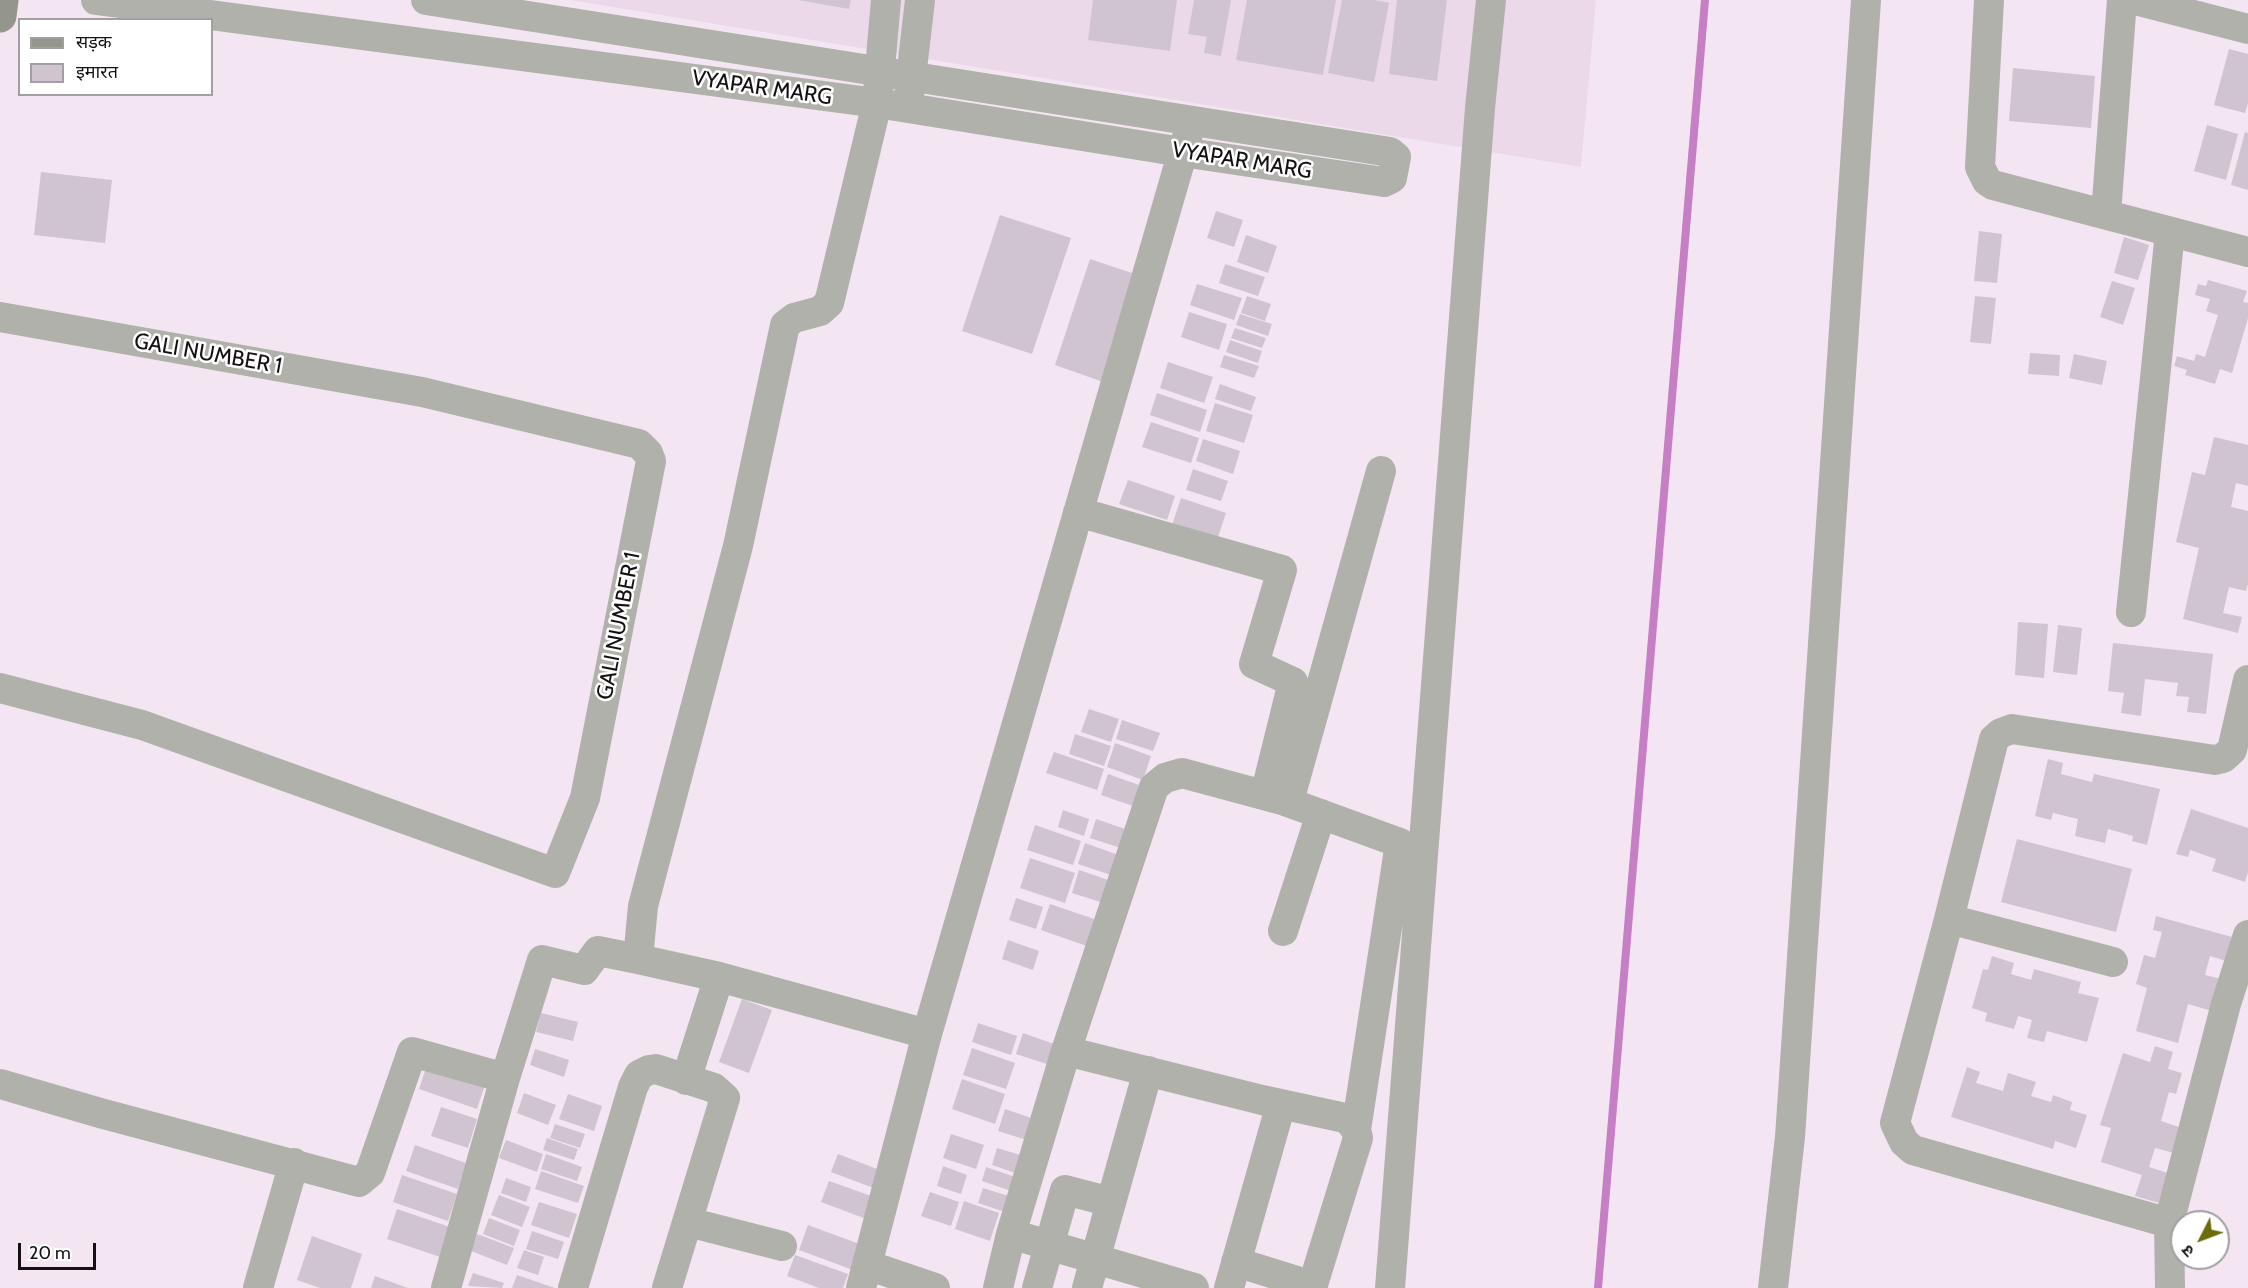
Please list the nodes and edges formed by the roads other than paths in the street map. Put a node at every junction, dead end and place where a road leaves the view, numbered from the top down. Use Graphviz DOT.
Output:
graph roads {
  1 [pos="2,0"];
  2 [pos="96,0"];
  3 [pos="426,0"];
  4 [pos="886,0"];
  5 [pos="920,0"];
  6 [pos="1491,0"];
  7 [pos="1866,0"];
  8 [pos="1989,0"];
  9 [pos="2122,0"];
  10 [pos="2135,0"];
  11 [pos="0,16"];
  12 [pos="2248,29"];
  13 [pos="878,72"];
  14 [pos="911,76"];
  15 [pos="877,103"];
  16 [pos="908,108"];
  17 [pos="1192,121"];
  18 [pos="1182,152"];
  19 [pos="2106,214"];
  20 [pos="2170,232"];
  21 [pos="2248,252"];
  22 [pos="0,317"];
  23 [pos="1381,471"];
  24 [pos="1078,512"];
  25 [pos="2131,612"];
  26 [pos="2248,680"];
  27 [pos="0,688"];
  28 [pos="1273,797"];
  29 [pos="1322,814"];
  30 [pos="1949,920"];
  31 [pos="1283,931"];
  32 [pos="2248,935"];
  33 [pos="638,959"];
  34 [pos="2113,962"];
  35 [pos="719,977"];
  36 [pos="2237,1007"];
  37 [pos="927,1034"];
  38 [pos="1066,1051"];
  39 [pos="1148,1071"];
  40 [pos="505,1078"];
  41 [pos="686,1080"];
  42 [pos="0,1084"];
  43 [pos="1281,1104"];
  44 [pos="1356,1130"];
  45 [pos="294,1163"];
  46 [pos="1111,1202"];
  47 [pos="688,1222"];
  48 [pos="2169,1223"];
  49 [pos="1011,1234"];
  50 [pos="1049,1245"];
  51 [pos="782,1246"];
  52 [pos="1095,1259"];
  53 [pos="1232,1275"];
  54 [pos="864,1277"];
  55 [pos="1313,1287"];
  56 [pos="258,1288"];
  57 [pos="446,1288"];
  58 [pos="573,1288"];
  59 [pos="667,1288"];
  60 [pos="935,1288"];
  61 [pos="998,1288"];
  62 [pos="1037,1288"];
  63 [pos="1087,1288"];
  64 [pos="1194,1288"];
  65 [pos="1390,1288"];
  66 [pos="1773,1288"];
  67 [pos="2170,1288"];
  1 -- 11 [label="main road"];
  2 -- 15 [label="street, VYAPAR MARG"];
  3 -- 13 [label="street, VYAPAR MARG"];
  4 -- 13 [label="street"];
  5 -- 14 [label="street"];
  6 -- 65 [label="street"];
  7 -- 66 [label="street"];
  8 -- 19 [label="street"];
  9 -- 19 [label="street"];
  10 -- 12 [label="street"];
  13 -- 14 [label="street, VYAPAR MARG"];
  13 -- 15 [label="street"];
  14 -- 16 [label="street"];
  14 -- 17 [label="street, VYAPAR MARG"];
  15 -- 16 [label="street, VYAPAR MARG"];
  15 -- 33 [label="street"];
  16 -- 18 [label="street, VYAPAR MARG"];
  17 -- 18 [label="street"];
  17 -- 18 [label="street, VYAPAR MARG"];
  18 -- 24 [label="street"];
  19 -- 20 [label="street"];
  20 -- 21 [label="street"];
  20 -- 25 [label="street"];
  22 -- 27 [label="street, GALI NUMBER 1"];
  23 -- 28 [label="street"];
  24 -- 28 [label="street"];
  24 -- 37 [label="street"];
  26 -- 30 [label="street"];
  28 -- 29 [label="street"];
  28 -- 38 [label="street"];
  29 -- 31 [label="street"];
  29 -- 44 [label="street"];
  30 -- 34 [label="street"];
  30 -- 48 [label="street"];
  32 -- 36 [label="street"];
  33 -- 35 [label="street"];
  33 -- 40 [label="street"];
  35 -- 37 [label="street"];
  35 -- 41 [label="street"];
  36 -- 48 [label="street"];
  37 -- 54 [label="street"];
  38 -- 39 [label="street"];
  38 -- 49 [label="street"];
  39 -- 43 [label="street"];
  39 -- 46 [label="street"];
  40 -- 45 [label="street"];
  40 -- 57 [label="street"];
  41 -- 47 [label="street"];
  41 -- 58 [label="street"];
  42 -- 45 [label="street"];
  43 -- 44 [label="street"];
  43 -- 53 [label="street"];
  44 -- 55 [label="street"];
  45 -- 56 [label="street"];
  46 -- 50 [label="street"];
  46 -- 52 [label="street"];
  47 -- 51 [label="street"];
  47 -- 59 [label="street"];
  48 -- 67 [label="street"];
  49 -- 50 [label="street"];
  49 -- 61 [label="street"];
  50 -- 52 [label="street"];
  50 -- 62 [label="street"];
  52 -- 63 [label="street"];
  52 -- 64 [label="street"];
  53 -- 55 [label="street"];
  54 -- 60 [label="street"];
}
